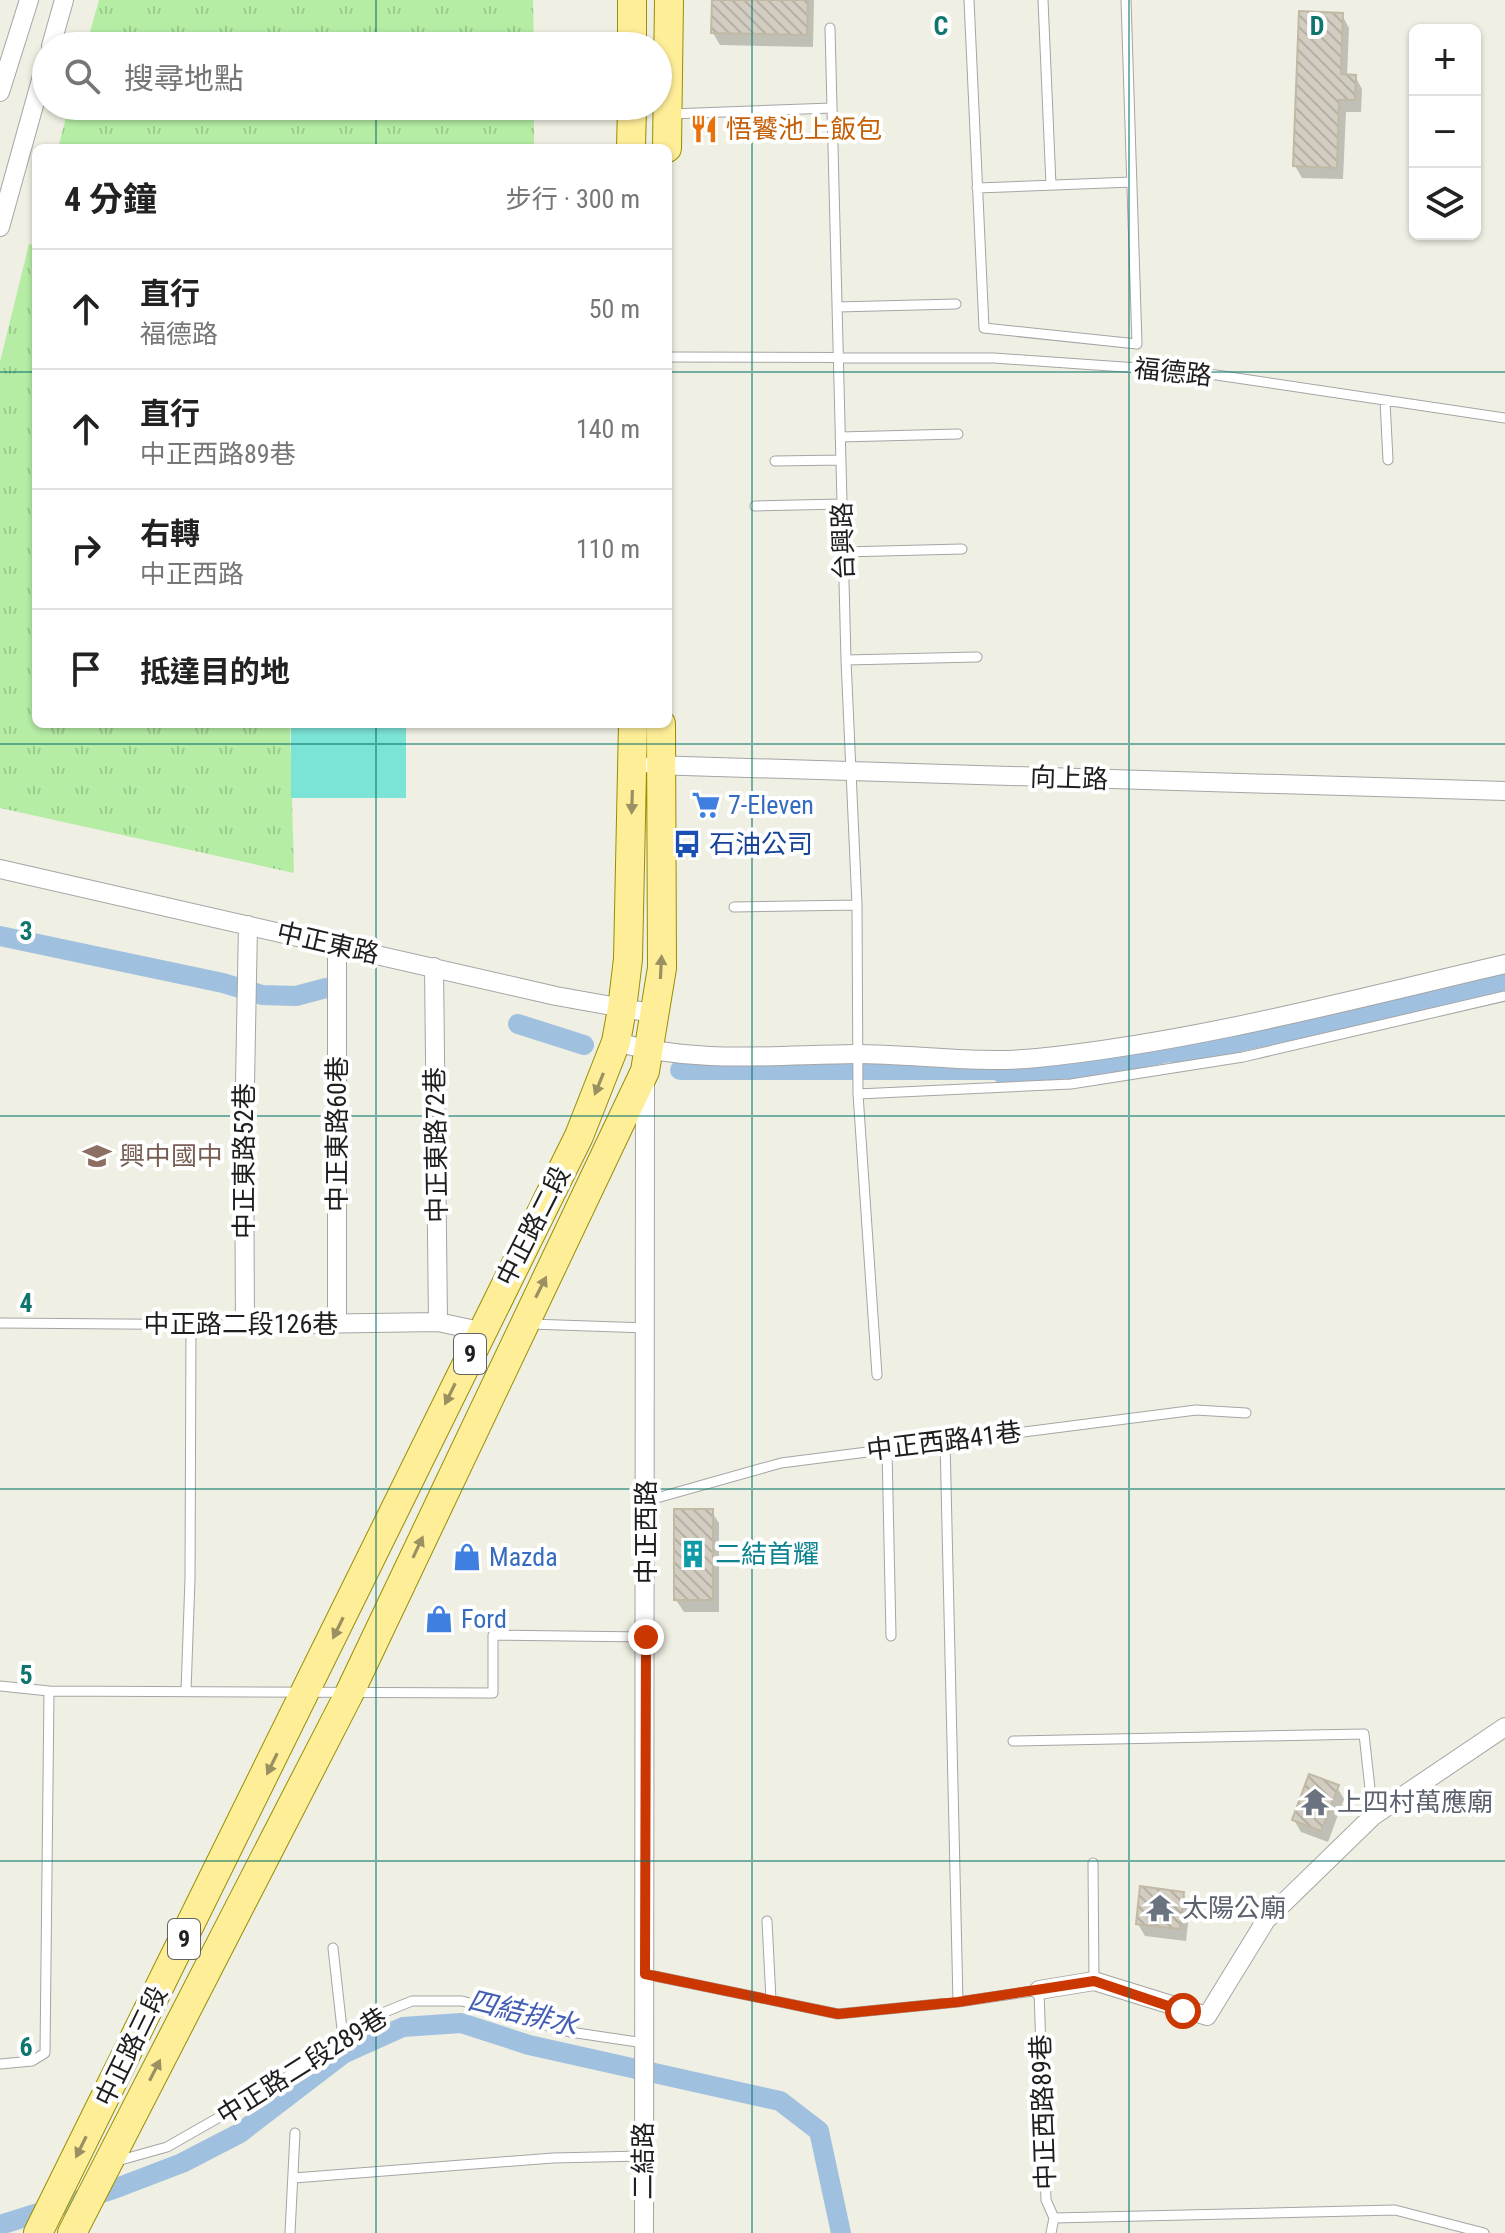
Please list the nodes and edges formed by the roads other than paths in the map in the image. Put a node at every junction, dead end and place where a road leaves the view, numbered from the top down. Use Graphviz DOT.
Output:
graph roads {
  1 [pos="29,0"];
  2 [pos="64,0"];
  3 [pos="632,0"];
  4 [pos="669,0"];
  5 [pos="969,0"];
  6 [pos="1043,0"];
  7 [pos="1126,0"];
  8 [pos="830,28"];
  9 [pos="55,32"];
  10 [pos="632,32"];
  11 [pos="668,32"];
  12 [pos="0,92"];
  13 [pos="32,107"];
  14 [pos="832,108"];
  15 [pos="672,114"];
  16 [pos="632,120"];
  17 [pos="667,120"];
  18 [pos="631,144"];
  19 [pos="667,144"];
  20 [pos="1132,182"];
  21 [pos="1051,185"];
  22 [pos="977,188"];
  23 [pos="4,198"];
  24 [pos="0,227"];
  25 [pos="956,304"];
  26 [pos="837,307"];
  27 [pos="672,357"];
  28 [pos="838,357"];
  29 [pos="1385,401"];
  30 [pos="1505,418"];
  31 [pos="958,434"];
  32 [pos="840,437"];
  33 [pos="841,460"];
  34 [pos="1388,460"];
  35 [pos="775,461"];
  36 [pos="842,504"];
  37 [pos="755,506"];
  38 [pos="962,549"];
  39 [pos="843,552"];
  40 [pos="977,657"];
  41 [pos="846,660"];
  42 [pos="634,728"];
  43 [pos="660,728"];
  44 [pos="647,765"];
  45 [pos="850,773"];
  46 [pos="1505,791"];
  47 [pos="0,869"];
  48 [pos="857,905"];
  49 [pos="734,907"];
  50 [pos="248,925"];
  51 [pos="337,945"];
  52 [pos="1505,964"];
  53 [pos="434,967"];
  54 [pos="1505,996"];
  55 [pos="622,1009"];
  56 [pos="657,1014"];
  57 [pos="616,1042"];
  58 [pos="856,1054"];
  59 [pos="647,1061"];
  60 [pos="858,1094"];
  61 [pos="438,1322"];
  62 [pos="0,1323"];
  63 [pos="337,1323"];
  64 [pos="191,1325"];
  65 [pos="245,1325"];
  66 [pos="522,1325"];
  67 [pos="647,1328"];
  68 [pos="480,1331"];
  69 [pos="877,1375"];
  70 [pos="1246,1413"];
  71 [pos="945,1440"];
  72 [pos="887,1449"];
  73 [pos="646,1501"];
  74 [pos="891,1636"];
  75 [pos="646,1637"];
  76 [pos="0,1686"];
  77 [pos="49,1691"];
  78 [pos="186,1691"];
  79 [pos="306,1694"];
  80 [pos="349,1694"];
  81 [pos="1505,1727"];
  82 [pos="1013,1741"];
  83 [pos="1373,1816"];
  84 [pos="1093,1863"];
  85 [pos="767,1921"];
  86 [pos="333,1948"];
  87 [pos="645,1974"];
  88 [pos="1094,1981"];
  89 [pos="1039,1990"];
  90 [pos="771,2000"];
  91 [pos="958,2002"];
  92 [pos="343,2038"];
  93 [pos="644,2043"];
  94 [pos="0,2064"];
  95 [pos="644,2089"];
  96 [pos="295,2133"];
  97 [pos="642,2156"];
  98 [pos="106,2164"];
  99 [pos="294,2178"];
  100 [pos="1054,2218"];
  101 [pos="78,2222"];
  102 [pos="38,2233"];
  103 [pos="290,2233"];
  104 [pos="644,2233"];
  105 [pos="1051,2233"];
  106 [pos="1484,2233"];
  1 -- 12 [label="street"];
  2 -- 9 [label="street"];
  3 -- 10 [label="main road"];
  4 -- 11 [label="main road"];
  5 -- 22 [label="lane"];
  6 -- 21 [label="lane"];
  7 -- 20 [label="lane"];
  8 -- 14 [label="lane, 台興路"];
  13 -- 23 [label="street"];
  14 -- 15 [label="lane"];
  14 -- 26 [label="lane, 台興路"];
  16 -- 18 [label="main road"];
  17 -- 19 [label="main road"];
  20 -- 21 [label="lane"];
  20 -- 22 [label="lane"];
  21 -- 22 [label="lane"];
  23 -- 24 [label="street"];
  25 -- 26 [label="lane"];
  26 -- 28 [label="lane, 台興路"];
  27 -- 28 [label="lane, 福德路"];
  28 -- 29 [label="lane, 福德路"];
  28 -- 32 [label="lane, 台興路"];
  29 -- 30 [label="lane, 福德路"];
  29 -- 34 [label="lane"];
  31 -- 32 [label="lane"];
  32 -- 33 [label="lane, 台興路"];
  33 -- 35 [label="lane"];
  33 -- 36 [label="lane, 台興路"];
  36 -- 37 [label="lane"];
  36 -- 39 [label="lane, 台興路"];
  38 -- 39 [label="lane"];
  39 -- 41 [label="lane, 台興路"];
  40 -- 41 [label="lane"];
  41 -- 45 [label="lane, 台興路"];
  42 -- 44 [label="main road, 中正路二段 / 9"];
  43 -- 44 [label="main road, 中正路二段 / 9"];
  44 -- 45 [label="street, 向上路"];
  44 -- 55 [label="main road, 中正路二段 / 9, one-way"];
  56 -- 44 [label="main road, 中正路二段 / 9, one-way"];
  45 -- 46 [label="street, 向上路"];
  45 -- 48 [label="lane, 台興路"];
  47 -- 50 [label="street, 中正東路"];
  48 -- 49 [label="lane"];
  48 -- 58 [label="lane, 台興路"];
  50 -- 51 [label="street, 中正東路"];
  50 -- 65 [label="street, 中正東路52巷"];
  51 -- 53 [label="street, 中正東路"];
  51 -- 63 [label="street, 中正東路60巷"];
  52 -- 58 [label="street"];
  53 -- 55 [label="street, 中正東路"];
  53 -- 61 [label="street, 中正東路72巷"];
  54 -- 60 [label="lane"];
  55 -- 56 [label="street, 中正東路"];
  55 -- 57 [label="main road, 中正路二段 / 9"];
  56 -- 59 [label="main road, 中正路二段 / 9"];
  57 -- 59 [label="street"];
  57 -- 68 [label="main road, 中正路二段 / 9, one-way"];
  58 -- 59 [label="street"];
  58 -- 60 [label="lane, 台興路"];
  66 -- 59 [label="main road, 中正路二段 / 9, one-way"];
  59 -- 67 [label="street, 中正西路"];
  60 -- 69 [label="lane, 台興路"];
  61 -- 63 [label="street, 中正路二段126巷"];
  61 -- 68 [label="street, 中正路二段126巷"];
  62 -- 64 [label="lane, 中正路二段126巷"];
  63 -- 65 [label="street, 中正路二段126巷"];
  64 -- 65 [label="lane, 中正路二段126巷"];
  64 -- 78 [label="lane"];
  66 -- 67 [label="lane"];
  80 -- 66 [label="main road, 中正路二段 / 9, one-way"];
  67 -- 73 [label="street, 中正西路"];
  68 -- 79 [label="main road, 中正路二段 / 9, one-way"];
  70 -- 71 [label="lane, 中正西路41巷"];
  71 -- 72 [label="lane, 中正西路41巷"];
  71 -- 91 [label="lane"];
  72 -- 73 [label="lane, 中正西路41巷"];
  72 -- 74 [label="lane"];
  73 -- 75 [label="street, 中正西路"];
  75 -- 80 [label="lane"];
  75 -- 87 [label="street, 中正西路"];
  76 -- 77 [label="lane"];
  77 -- 78 [label="lane"];
  77 -- 94 [label="lane"];
  78 -- 79 [label="lane"];
  79 -- 80 [label="lane"];
  79 -- 102 [label="main road, 中正路三段 / 9, one-way"];
  98 -- 80 [label="main road, 中正路三段 / 9, one-way"];
  81 -- 83 [label="street"];
  82 -- 83 [label="lane"];
  83 -- 88 [label="street"];
  84 -- 88 [label="lane"];
  85 -- 90 [label="lane"];
  86 -- 92 [label="lane"];
  87 -- 90 [label="lane"];
  87 -- 93 [label="street, 中正西路"];
  88 -- 89 [label="street"];
  89 -- 91 [label="lane"];
  89 -- 100 [label="lane, 中正西路89巷"];
  90 -- 91 [label="lane"];
  92 -- 93 [label="lane, 中正路二段289巷"];
  92 -- 98 [label="lane, 中正路二段289巷"];
  93 -- 95 [label="street, 中正西路"];
  95 -- 97 [label="street, 二結路"];
  96 -- 99 [label="lane"];
  97 -- 99 [label="lane"];
  97 -- 104 [label="street, 二結路"];
  98 -- 101 [label="main road, 9"];
  99 -- 103 [label="lane"];
  100 -- 105 [label="lane"];
  100 -- 106 [label="lane, 中正西路89巷"];
}
